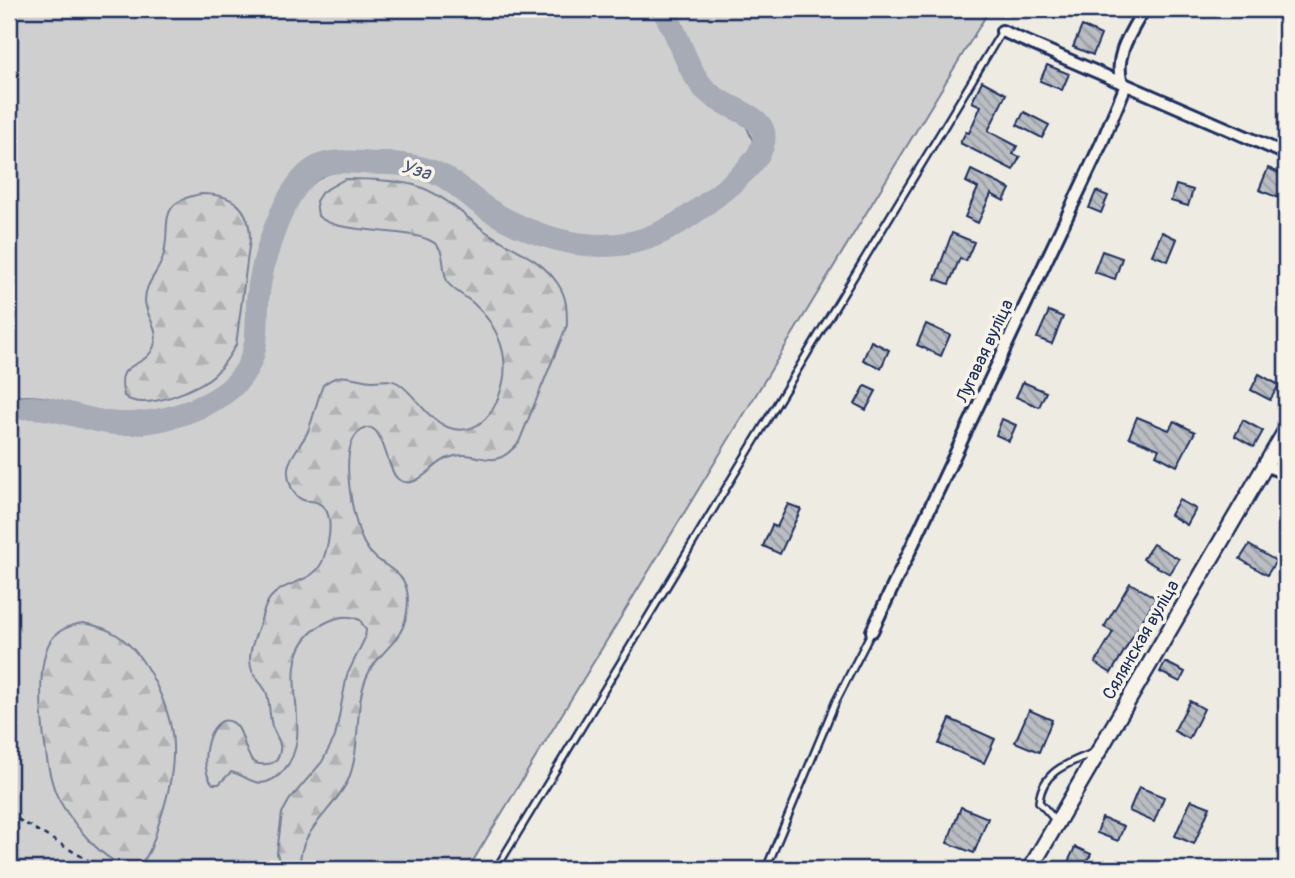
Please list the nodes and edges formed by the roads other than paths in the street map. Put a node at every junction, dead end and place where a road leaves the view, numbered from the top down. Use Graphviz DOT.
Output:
graph roads {
  1 [pos="1144,9"];
  2 [pos="1002,31"];
  3 [pos="1124,84"];
  4 [pos="1286,154"];
  5 [pos="1286,430"];
  6 [pos="1265,465"];
  7 [pos="1286,474"];
  8 [pos="872,631"];
  9 [pos="1100,751"];
  10 [pos="1057,822"];
  11 [pos="496,869"];
  12 [pos="766,869"];
  13 [pos="1030,869"];
  1 -- 3 [label="street, Лугавая вуліца"];
  2 -- 3 [label="street"];
  2 -- 11 [label="lane"];
  3 -- 4 [label="street"];
  3 -- 8 [label="street, Лугавая вуліца"];
  5 -- 6 [label="street, Сялянская вуліца"];
  6 -- 7 [label="street"];
  6 -- 9 [label="street, Сялянская вуліца"];
  8 -- 12 [label="lane"];
  9 -- 10 [label="street, Сялянская вуліца"];
  9 -- 10 [label="lane"];
  10 -- 13 [label="street, Сялянская вуліца"];
}
